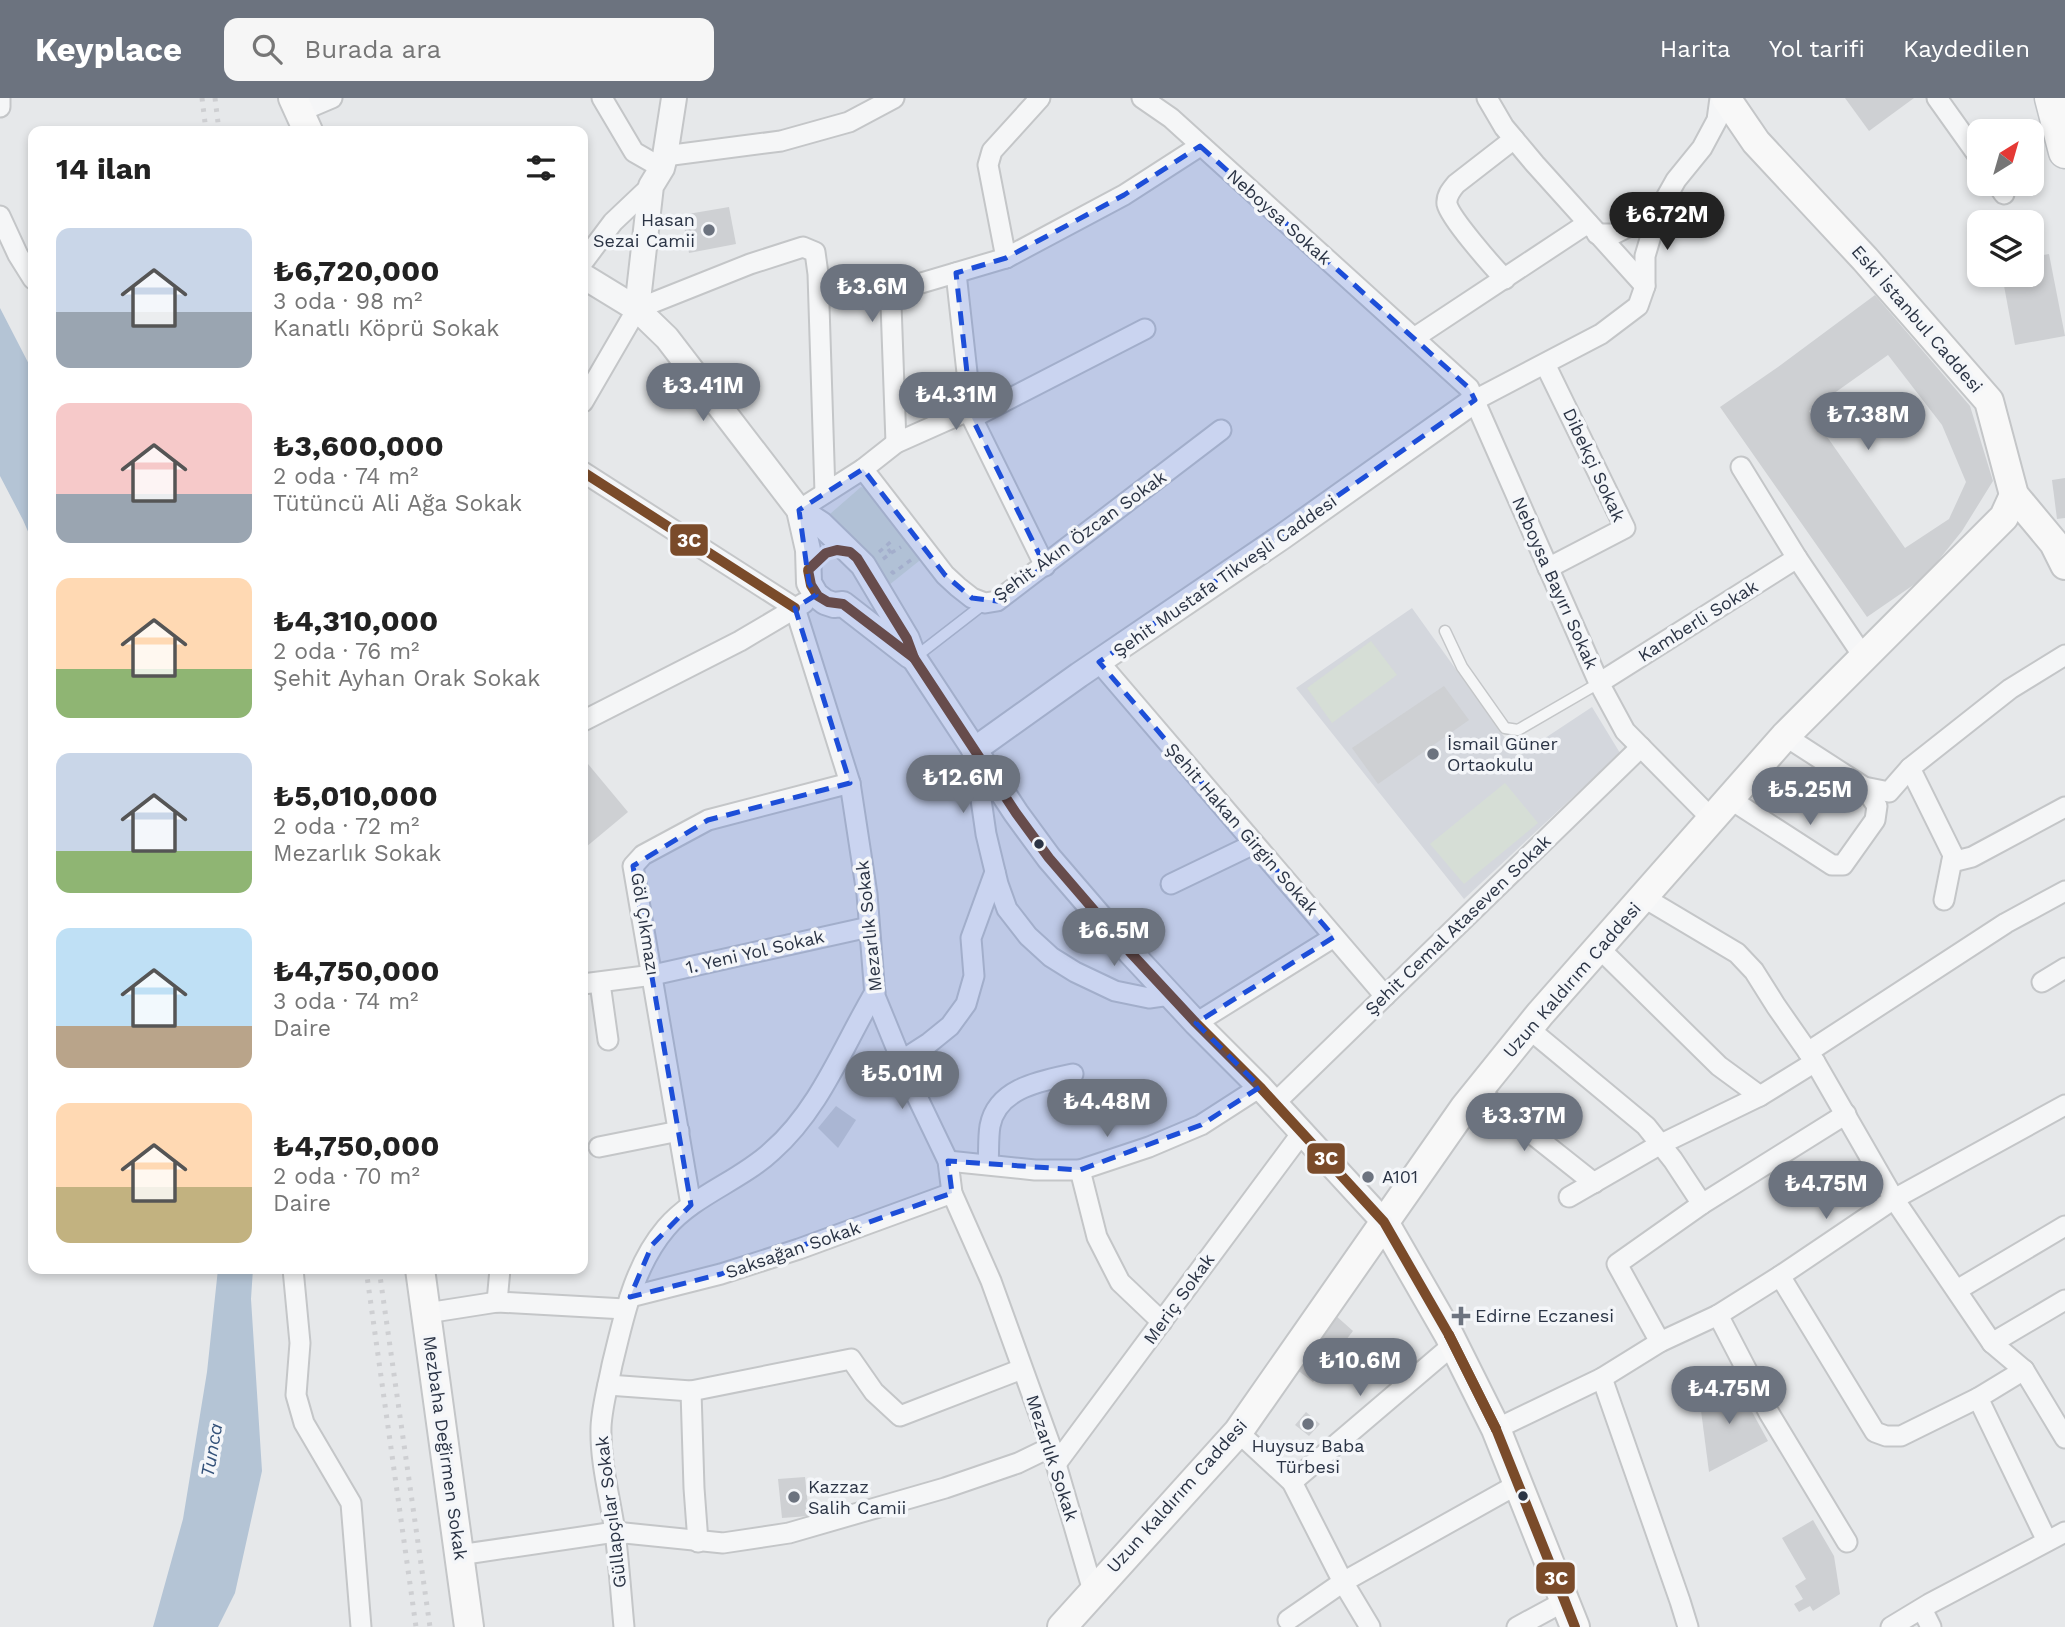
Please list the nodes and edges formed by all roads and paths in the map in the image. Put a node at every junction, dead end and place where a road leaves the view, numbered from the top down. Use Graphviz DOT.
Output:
graph roads {
  1 [pos="1,98"];
  2 [pos="332,98"];
  3 [pos="602,98"];
  4 [pos="674,98"];
  5 [pos="894,98"];
  6 [pos="1040,98"];
  7 [pos="1142,98"];
  8 [pos="1487,98"];
  9 [pos="1723,98"];
  10 [pos="1937,98"];
  11 [pos="2051,98"];
  12 [pos="0,107"];
  13 [pos="300,114"];
  14 [pos="1514,139"];
  15 [pos="1967,140"];
  16 [pos="1200,146"];
  17 [pos="2065,152"];
  18 [pos="659,170"];
  19 [pos="1658,212"];
  20 [pos="0,216"];
  21 [pos="1592,229"];
  22 [pos="588,255"];
  23 [pos="1006,258"];
  24 [pos="28,271"];
  25 [pos="956,273"];
  26 [pos="588,279"];
  27 [pos="1505,279"];
  28 [pos="1644,286"];
  29 [pos="637,309"];
  30 [pos="1145,329"];
  31 [pos="1414,338"];
  32 [pos="1545,364"];
  33 [pos="588,393"];
  34 [pos="1475,400"];
  35 [pos="971,414"];
  36 [pos="1221,430"];
  37 [pos="896,443"];
  38 [pos="1741,467"];
  39 [pos="863,468"];
  40 [pos="588,475"];
  41 [pos="825,493"];
  42 [pos="2014,495"];
  43 [pos="799,510"];
  44 [pos="896,538"];
  45 [pos="886,546"];
  46 [pos="850,552"];
  47 [pos="891,553"];
  48 [pos="1797,558"];
  49 [pos="871,564"];
  50 [pos="2065,565"];
  51 [pos="1045,566"];
  52 [pos="1548,568"];
  53 [pos="808,570"];
  54 [pos="816,595"];
  55 [pos="985,603"];
  56 [pos="843,604"];
  57 [pos="795,608"];
  58 [pos="1445,631"];
  59 [pos="2065,655"];
  60 [pos="1863,656"];
  61 [pos="914,658"];
  62 [pos="1099,662"];
  63 [pos="1600,683"];
  64 [pos="588,718"];
  65 [pos="1785,736"];
  66 [pos="1641,747"];
  67 [pos="974,750"];
  68 [pos="1910,768"];
  69 [pos="850,783"];
  70 [pos="1864,787"];
  71 [pos="2065,807"];
  72 [pos="1721,809"];
  73 [pos="1254,844"];
  74 [pos="1952,862"];
  75 [pos="995,872"];
  76 [pos="1171,884"];
  77 [pos="2065,891"];
  78 [pos="1643,897"];
  79 [pos="1944,900"];
  80 [pos="869,927"];
  81 [pos="1334,937"];
  82 [pos="1598,947"];
  83 [pos="2065,968"];
  84 [pos="653,975"];
  85 [pos="2042,982"];
  86 [pos="591,983"];
  87 [pos="874,992"];
  88 [pos="1170,995"];
  89 [pos="1385,996"];
  90 [pos="1196,1023"];
  91 [pos="1528,1028"];
  92 [pos="608,1040"];
  93 [pos="1812,1057"];
  94 [pos="901,1061"];
  95 [pos="1073,1074"];
  96 [pos="1478,1091"];
  97 [pos="1267,1095"];
  98 [pos="1760,1096"];
  99 [pos="2065,1105"];
  100 [pos="1846,1114"];
  101 [pos="678,1131"];
  102 [pos="1301,1134"];
  103 [pos="1659,1145"];
  104 [pos="599,1147"];
  105 [pos="948,1161"];
  106 [pos="988,1164"];
  107 [pos="1080,1170"];
  108 [pos="1594,1183"];
  109 [pos="952,1193"];
  110 [pos="1569,1197"];
  111 [pos="1894,1199"];
  112 [pos="1702,1204"];
  113 [pos="691,1205"];
  114 [pos="1384,1222"];
  115 [pos="2065,1226"];
  116 [pos="293,1274"];
  117 [pos="421,1274"];
  118 [pos="500,1274"];
  119 [pos="1780,1276"];
  120 [pos="1957,1290"];
  121 [pos="2065,1300"];
  122 [pos="497,1302"];
  123 [pos="628,1303"];
  124 [pos="427,1313"];
  125 [pos="1718,1315"];
  126 [pos="1162,1322"];
  127 [pos="1660,1342"];
  128 [pos="1992,1343"];
  129 [pos="1454,1345"];
  130 [pos="1022,1369"];
  131 [pos="2024,1370"];
  132 [pos="1602,1378"];
  133 [pos="608,1385"];
  134 [pos="691,1391"];
  135 [pos="1978,1398"];
  136 [pos="1496,1429"];
  137 [pos="1238,1432"];
  138 [pos="2065,1438"];
  139 [pos="1054,1456"];
  140 [pos="1292,1482"];
  141 [pos="1518,1485"];
  142 [pos="615,1532"];
  143 [pos="2065,1532"];
  144 [pos="2047,1541"];
  145 [pos="698,1542"];
  146 [pos="1847,1542"];
  147 [pos="459,1555"];
  148 [pos="1343,1582"];
  149 [pos="1093,1591"];
  150 [pos="1922,1609"];
  151 [pos="1570,1614"];
  152 [pos="1288,1620"];
  153 [pos="361,1627"];
  154 [pos="469,1627"];
  155 [pos="624,1627"];
  156 [pos="1062,1627"];
  157 [pos="1370,1627"];
  158 [pos="1517,1627"];
  159 [pos="1688,1627"];
  160 [pos="1891,1627"];
  161 [pos="1931,1627"];
  1 -- 12 [label="street"];
  2 -- 13 [label="street"];
  3 -- 18 [label="street"];
  4 -- 18 [label="street"];
  5 -- 18 [label="street"];
  6 -- 23 [label="street"];
  7 -- 16 [label="street, Neboysa Sokak"];
  8 -- 14 [label="street"];
  9 -- 19 [label="street"];
  9 -- 42 [label="main road, Eski İstanbul Caddesi"];
  10 -- 15 [label="street"];
  11 -- 17 [label="main road"];
  14 -- 21 [label="street"];
  14 -- 27 [label="street"];
  16 -- 23 [label="street"];
  16 -- 31 [label="street, Neboysa Sokak"];
  18 -- 22 [label="street"];
  18 -- 29 [label="street"];
  19 -- 21 [label="street"];
  19 -- 28 [label="street"];
  20 -- 24 [label="street"];
  21 -- 27 [label="street"];
  21 -- 28 [label="street"];
  23 -- 25 [label="street"];
  25 -- 35 [label="street"];
  25 -- 37 [label="street"];
  26 -- 29 [label="street"];
  27 -- 31 [label="street"];
  28 -- 32 [label="street"];
  29 -- 33 [label="street"];
  29 -- 41 [label="street"];
  29 -- 43 [label="street"];
  30 -- 35 [label="street"];
  31 -- 34 [label="street, Neboysa Bayırı Sokak"];
  32 -- 34 [label="street"];
  32 -- 52 [label="street, Dibekçi Sokak"];
  34 -- 52 [label="street, Neboysa Bayırı Sokak"];
  34 -- 62 [label="street, Şehit Mustafa Tikveşli Caddesi"];
  35 -- 37 [label="street"];
  35 -- 51 [label="street"];
  36 -- 51 [label="street, Şehit Akın Özcan Sokak"];
  37 -- 39 [label="street"];
  38 -- 48 [label="street"];
  39 -- 41 [label="street"];
  39 -- 55 [label="street, Şehit Akın Özcan Sokak"];
  40 -- 57 [label="street"];
  41 -- 43 [label="street"];
  42 -- 50 [label="main road, Eski İstanbul Caddesi"];
  42 -- 60 [label="main road, Uzun Kaldırım Caddesi"];
  43 -- 46 [label="street"];
  43 -- 53 [label="street"];
  44 -- 45 [label="path"];
  45 -- 47 [label="path"];
  45 -- 49 [label="path"];
  46 -- 49 [label="street"];
  46 -- 53 [label="street"];
  47 -- 47 [label="path"];
  48 -- 60 [label="street"];
  48 -- 63 [label="street, Kamberli Sokak"];
  49 -- 56 [label="street"];
  49 -- 61 [label="street"];
  51 -- 55 [label="street, Şehit Akın Özcan Sokak"];
  52 -- 63 [label="street, Neboysa Bayırı Sokak"];
  53 -- 54 [label="street"];
  54 -- 56 [label="street"];
  54 -- 57 [label="street"];
  55 -- 61 [label="lane"];
  56 -- 61 [label="street"];
  57 -- 64 [label="street"];
  57 -- 69 [label="street, Mezarlık Sokak"];
  58 -- 63 [label="lane"];
  59 -- 68 [label="street"];
  60 -- 65 [label="main road, Uzun Kaldırım Caddesi"];
  61 -- 67 [label="street"];
  62 -- 67 [label="street, Şehit Mustafa Tikveşli Caddesi"];
  62 -- 73 [label="street, Şehit Hakan Girgin Sokak"];
  63 -- 66 [label="street, Neboysa Bayırı Sokak"];
  65 -- 70 [label="street"];
  65 -- 72 [label="main road, Uzun Kaldırım Caddesi"];
  66 -- 72 [label="street, Neboysa Bayırı Sokak"];
  66 -- 89 [label="street, Şehit Cemal Ataseven Sokak"];
  67 -- 75 [label="street"];
  67 -- 88 [label="street"];
  68 -- 70 [label="street"];
  68 -- 74 [label="street"];
  69 -- 80 [label="street, Mezarlık Sokak"];
  69 -- 84 [label="street, Göl Çıkmazı"];
  70 -- 72 [label="street, Neboysa Bayırı Sokak"];
  71 -- 74 [label="street"];
  72 -- 78 [label="main road, Uzun Kaldırım Caddesi"];
  73 -- 76 [label="street"];
  73 -- 81 [label="street, Şehit Hakan Girgin Sokak"];
  74 -- 79 [label="street"];
  75 -- 88 [label="street"];
  75 -- 94 [label="street"];
  77 -- 93 [label="street"];
  78 -- 82 [label="main road, Uzun Kaldırım Caddesi"];
  78 -- 93 [label="street"];
  80 -- 84 [label="street, 1. Yeni Yol Sokak"];
  80 -- 87 [label="street, Mezarlık Sokak"];
  81 -- 89 [label="street, Şehit Hakan Girgin Sokak"];
  81 -- 90 [label="street"];
  82 -- 91 [label="main road, Uzun Kaldırım Caddesi"];
  82 -- 98 [label="street"];
  83 -- 85 [label="street"];
  84 -- 86 [label="street, 1. Yeni Yol Sokak"];
  84 -- 101 [label="street, Göl Çıkmazı"];
  86 -- 92 [label="street, 1. Yeni Yol Sokak"];
  87 -- 94 [label="street, Mezarlık Sokak"];
  87 -- 113 [label="street, Güllapçılar Sokak"];
  88 -- 90 [label="street"];
  89 -- 97 [label="street, Şehit Cemal Ataseven Sokak"];
  90 -- 97 [label="street"];
  91 -- 96 [label="main road, Uzun Kaldırım Caddesi"];
  91 -- 103 [label="street"];
  93 -- 98 [label="street"];
  93 -- 100 [label="street"];
  94 -- 105 [label="street, Mezarlık Sokak"];
  95 -- 106 [label="street"];
  96 -- 108 [label="street"];
  96 -- 114 [label="main road, Uzun Kaldırım Caddesi"];
  97 -- 102 [label="street"];
  97 -- 107 [label="street, Şehit Cemal Ataseven Sokak"];
  98 -- 103 [label="street"];
  99 -- 111 [label="street"];
  100 -- 111 [label="street"];
  100 -- 112 [label="street"];
  101 -- 104 [label="street"];
  101 -- 113 [label="street, Göl Çıkmazı"];
  102 -- 114 [label="street"];
  102 -- 126 [label="street, Meriç Sokak"];
  103 -- 108 [label="street"];
  103 -- 112 [label="street"];
  105 -- 106 [label="street, Şehit Cemal Ataseven Sokak"];
  105 -- 109 [label="street, Mezarlık Sokak"];
  106 -- 107 [label="street, Şehit Cemal Ataseven Sokak"];
  107 -- 126 [label="street"];
  108 -- 110 [label="street"];
  109 -- 123 [label="street, Saksağan Sokak"];
  109 -- 130 [label="street, Mezarlık Sokak"];
  111 -- 119 [label="street"];
  111 -- 120 [label="street"];
  112 -- 127 [label="street"];
  113 -- 123 [label="street, Güllapçılar Sokak"];
  114 -- 129 [label="main road"];
  114 -- 137 [label="main road, Uzun Kaldırım Caddesi"];
  115 -- 120 [label="street"];
  116 -- 153 [label="street"];
  117 -- 124 [label="main road, Mezbaha Değirmen Sokak"];
  118 -- 122 [label="street"];
  119 -- 125 [label="street"];
  119 -- 135 [label="street"];
  120 -- 128 [label="street"];
  121 -- 128 [label="street"];
  122 -- 123 [label="street, Saksağan Sokak"];
  122 -- 124 [label="street, Saksağan Sokak"];
  123 -- 133 [label="street, Güllapçılar Sokak"];
  124 -- 147 [label="main road, Mezbaha Değirmen Sokak"];
  125 -- 127 [label="street"];
  125 -- 146 [label="street"];
  126 -- 139 [label="street, Meriç Sokak"];
  127 -- 132 [label="street"];
  128 -- 131 [label="street"];
  129 -- 136 [label="main road"];
  129 -- 140 [label="street"];
  130 -- 134 [label="street"];
  130 -- 139 [label="street, Mezarlık Sokak"];
  131 -- 135 [label="street"];
  131 -- 138 [label="street"];
  132 -- 136 [label="street"];
  132 -- 159 [label="street"];
  133 -- 134 [label="street"];
  133 -- 142 [label="street, Güllapçılar Sokak"];
  134 -- 145 [label="street"];
  135 -- 144 [label="street"];
  136 -- 141 [label="main road"];
  137 -- 140 [label="street"];
  137 -- 149 [label="main road, Uzun Kaldırım Caddesi"];
  139 -- 145 [label="street"];
  139 -- 149 [label="street, Mezarlık Sokak"];
  140 -- 148 [label="street"];
  141 -- 148 [label="street"];
  141 -- 151 [label="main road"];
  142 -- 145 [label="street"];
  142 -- 147 [label="street"];
  142 -- 155 [label="street, Güllapçılar Sokak"];
  143 -- 144 [label="street"];
  144 -- 150 [label="street"];
  147 -- 154 [label="main road, Mezbaha Değirmen Sokak"];
  148 -- 152 [label="street"];
  148 -- 157 [label="street"];
  149 -- 156 [label="main road, Uzun Kaldırım Caddesi"];
  150 -- 160 [label="street"];
  150 -- 161 [label="street"];
  151 -- 158 [label="street"];
}
